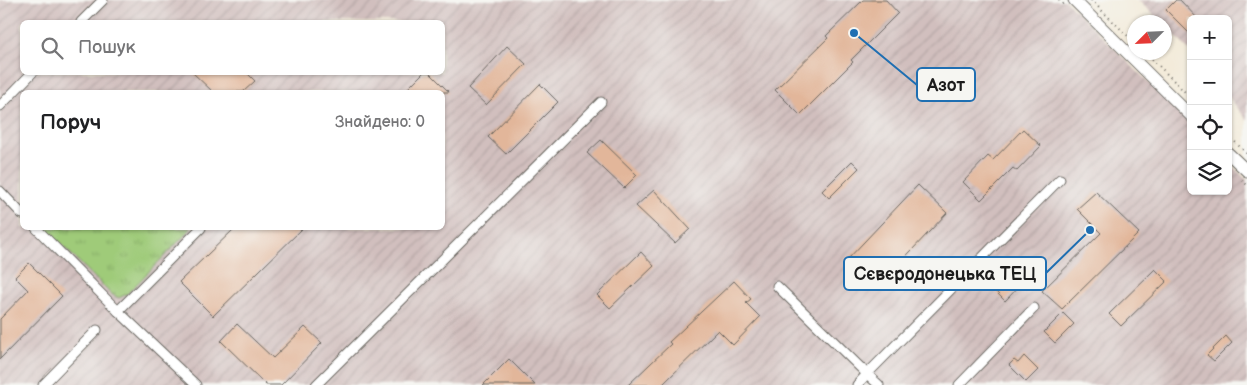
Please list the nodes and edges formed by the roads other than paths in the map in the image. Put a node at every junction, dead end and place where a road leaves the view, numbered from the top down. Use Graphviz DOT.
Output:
graph roads {
  1 [pos="104,0"];
  2 [pos="1074,0"];
  3 [pos="84,20"];
  4 [pos="30,75"];
  5 [pos="601,102"];
  6 [pos="0,106"];
  7 [pos="1187,112"];
  8 [pos="1232,157"];
  9 [pos="1247,171"];
  10 [pos="1060,179"];
  11 [pos="0,191"];
  12 [pos="20,212"];
  13 [pos="38,230"];
  14 [pos="199,230"];
  15 [pos="777,286"];
  16 [pos="1034,308"];
  17 [pos="118,311"];
  18 [pos="97,330"];
  19 [pos="868,374"];
  20 [pos="43,385"];
  21 [pos="196,385"];
  22 [pos="316,385"];
  23 [pos="857,385"];
  24 [pos="879,385"];
  25 [pos="960,385"];
  1 -- 3 [label="lane"];
  2 -- 7 [label="main road"];
  4 -- 6 [label="lane"];
  5 -- 22 [label="lane"];
  8 -- 9 [label="main road"];
  10 -- 19 [label="lane"];
  11 -- 12 [label="lane"];
  13 -- 17 [label="lane"];
  14 -- 17 [label="lane"];
  15 -- 19 [label="lane"];
  16 -- 25 [label="lane"];
  17 -- 21 [label="lane"];
  18 -- 20 [label="lane"];
  19 -- 23 [label="lane"];
  19 -- 24 [label="lane"];
}
